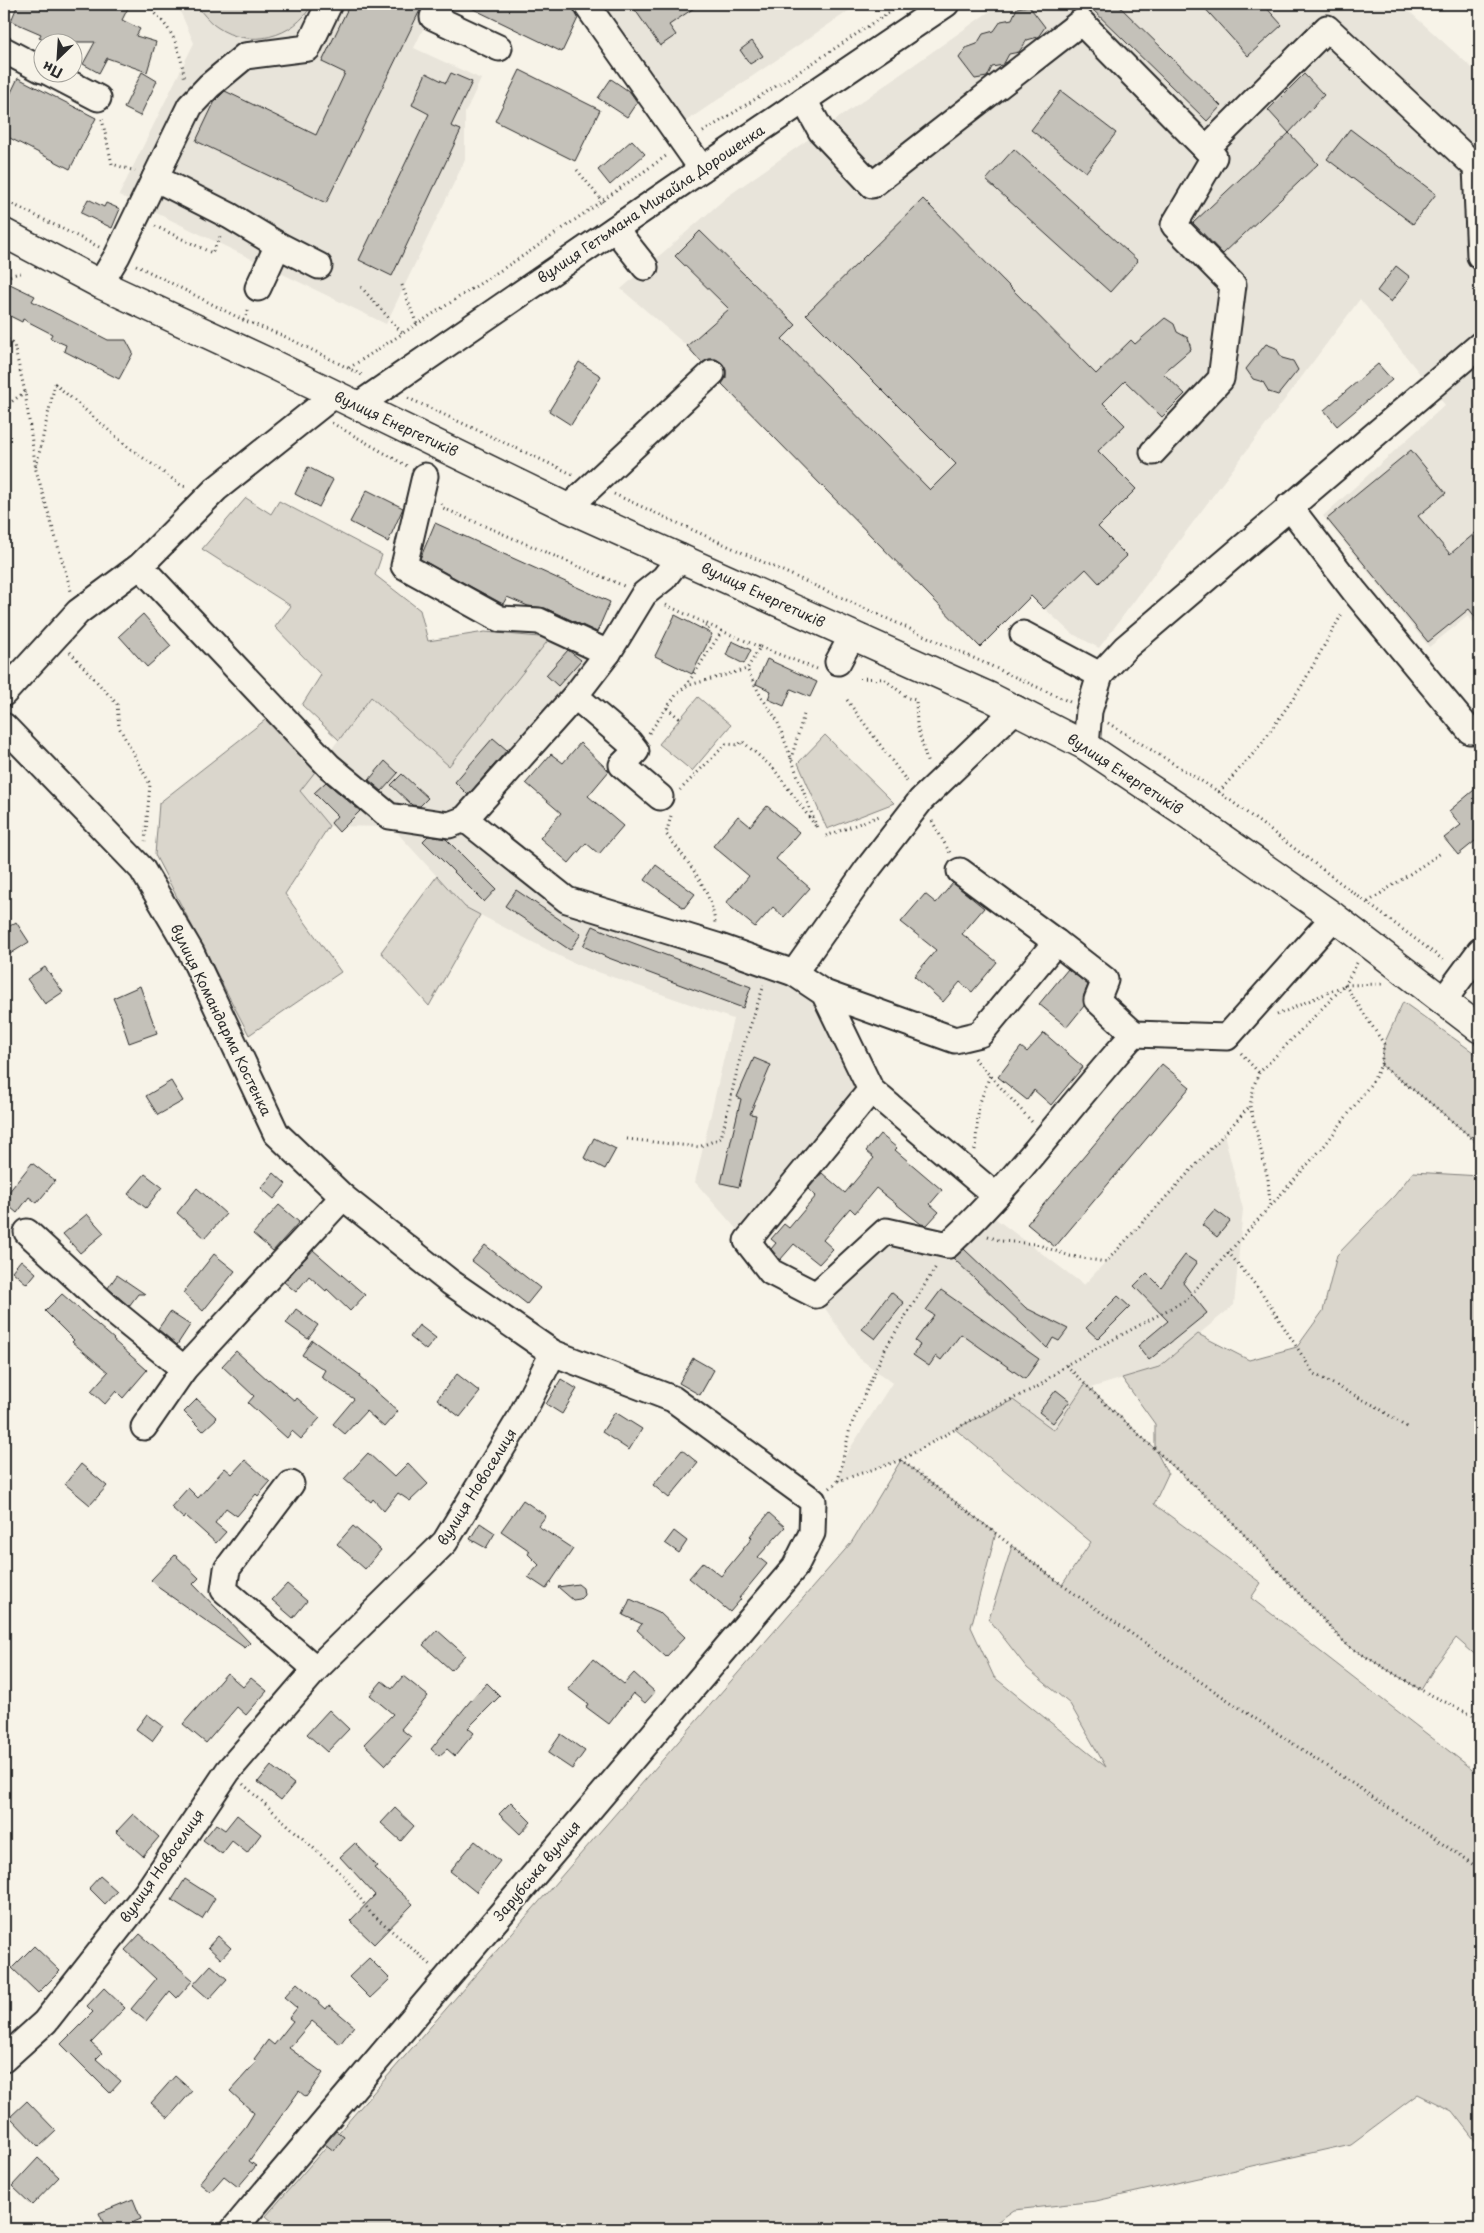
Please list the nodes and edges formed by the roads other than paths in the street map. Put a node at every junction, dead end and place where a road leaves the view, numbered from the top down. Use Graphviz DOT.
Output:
graph roads {
  1 [pos="329,4"];
  2 [pos="439,4"];
  3 [pos="586,4"];
  4 [pos="946,4"];
  5 [pos="499,48"];
  6 [pos="4,50"];
  7 [pos="32,65"];
  8 [pos="67,82"];
  9 [pos="98,98"];
  10 [pos="804,100"];
  11 [pos="1206,149"];
  12 [pos="702,169"];
  13 [pos="155,178"];
  14 [pos="615,229"];
  15 [pos="4,232"];
  16 [pos="278,245"];
  17 [pos="1480,256"];
  18 [pos="319,266"];
  19 [pos="645,267"];
  20 [pos="100,284"];
  21 [pos="258,288"];
  22 [pos="1480,345"];
  23 [pos="712,373"];
  24 [pos="345,400"];
  25 [pos="1153,452"];
  26 [pos="425,476"];
  27 [pos="1289,506"];
  28 [pos="568,508"];
  29 [pos="680,557"];
  30 [pos="140,566"];
  31 [pos="1022,634"];
  32 [pos="852,636"];
  33 [pos="608,653"];
  34 [pos="830,667"];
  35 [pos="1100,675"];
  36 [pos="4,693"];
  37 [pos="575,696"];
  38 [pos="1016,710"];
  39 [pos="4,726"];
  40 [pos="1470,731"];
  41 [pos="1086,746"];
  42 [pos="669,801"];
  43 [pos="465,819"];
  44 [pos="960,871"];
  45 [pos="1334,917"];
  46 [pos="1056,942"];
  47 [pos="1480,951"];
  48 [pos="785,970"];
  49 [pos="824,993"];
  50 [pos="1443,1001"];
  51 [pos="1480,1029"];
  52 [pos="1134,1034"];
  53 [pos="871,1090"];
  54 [pos="996,1196"];
  55 [pos="343,1197"];
  56 [pos="27,1232"];
  57 [pos="553,1353"];
  58 [pos="184,1369"];
  59 [pos="144,1426"];
  60 [pos="291,1484"];
  61 [pos="813,1501"];
  62 [pos="316,1669"];
  63 [pos="4,2059"];
  64 [pos="234,2229"];
  1 -- 13 [label="street"];
  2 -- 5 [label="street"];
  3 -- 12 [label="street"];
  4 -- 10 [label="street, вулиця Гетьмана Михайла Дорошенка"];
  6 -- 7 [label="street"];
  8 -- 9 [label="street"];
  10 -- 11 [label="street"];
  10 -- 12 [label="street, вулиця Гетьмана Михайла Дорошенка"];
  11 -- 17 [label="street"];
  11 -- 25 [label="street"];
  12 -- 14 [label="street, вулиця Гетьмана Михайла Дорошенка"];
  13 -- 16 [label="street"];
  13 -- 20 [label="street"];
  14 -- 19 [label="street"];
  14 -- 24 [label="street, вулиця Гетьмана Михайла Дорошенка"];
  15 -- 20 [label="main road, вулиця Енергетиків"];
  16 -- 18 [label="street"];
  16 -- 21 [label="street"];
  20 -- 24 [label="main road, вулиця Енергетиків"];
  22 -- 27 [label="street"];
  23 -- 28 [label="street"];
  24 -- 28 [label="main road, вулиця Енергетиків"];
  24 -- 30 [label="street"];
  26 -- 33 [label="street"];
  27 -- 35 [label="street"];
  27 -- 40 [label="street"];
  28 -- 29 [label="main road, вулиця Енергетиків"];
  29 -- 32 [label="main road, вулиця Енергетиків"];
  29 -- 33 [label="street"];
  30 -- 36 [label="street"];
  30 -- 43 [label="street"];
  31 -- 35 [label="street"];
  32 -- 34 [label="street"];
  32 -- 38 [label="main road, вулиця Енергетиків"];
  33 -- 37 [label="street"];
  35 -- 41 [label="street"];
  37 -- 42 [label="street"];
  37 -- 43 [label="street"];
  38 -- 41 [label="main road, вулиця Енергетиків"];
  38 -- 48 [label="street"];
  39 -- 55 [label="street, вулиця Командарма Костенка"];
  41 -- 45 [label="main road, вулиця Енергетиків"];
  43 -- 48 [label="street"];
  44 -- 46 [label="street"];
  45 -- 50 [label="main road, вулиця Енергетиків"];
  45 -- 52 [label="street"];
  46 -- 49 [label="street"];
  46 -- 52 [label="street"];
  47 -- 50 [label="street"];
  48 -- 49 [label="street"];
  49 -- 53 [label="street"];
  50 -- 51 [label="main road, вулиця Енергетиків"];
  52 -- 54 [label="street"];
  53 -- 54 [label="street"];
  53 -- 54 [label="street"];
  55 -- 57 [label="street, вулиця Командарма Костенка"];
  55 -- 58 [label="street"];
  56 -- 58 [label="street"];
  57 -- 61 [label="street, вулиця Командарма Костенка"];
  57 -- 62 [label="street, вулиця Новоселиця"];
  58 -- 59 [label="street"];
  60 -- 62 [label="street"];
  61 -- 64 [label="street, Зарубська вулиця"];
  62 -- 63 [label="street, вулиця Новоселиця"];
}
